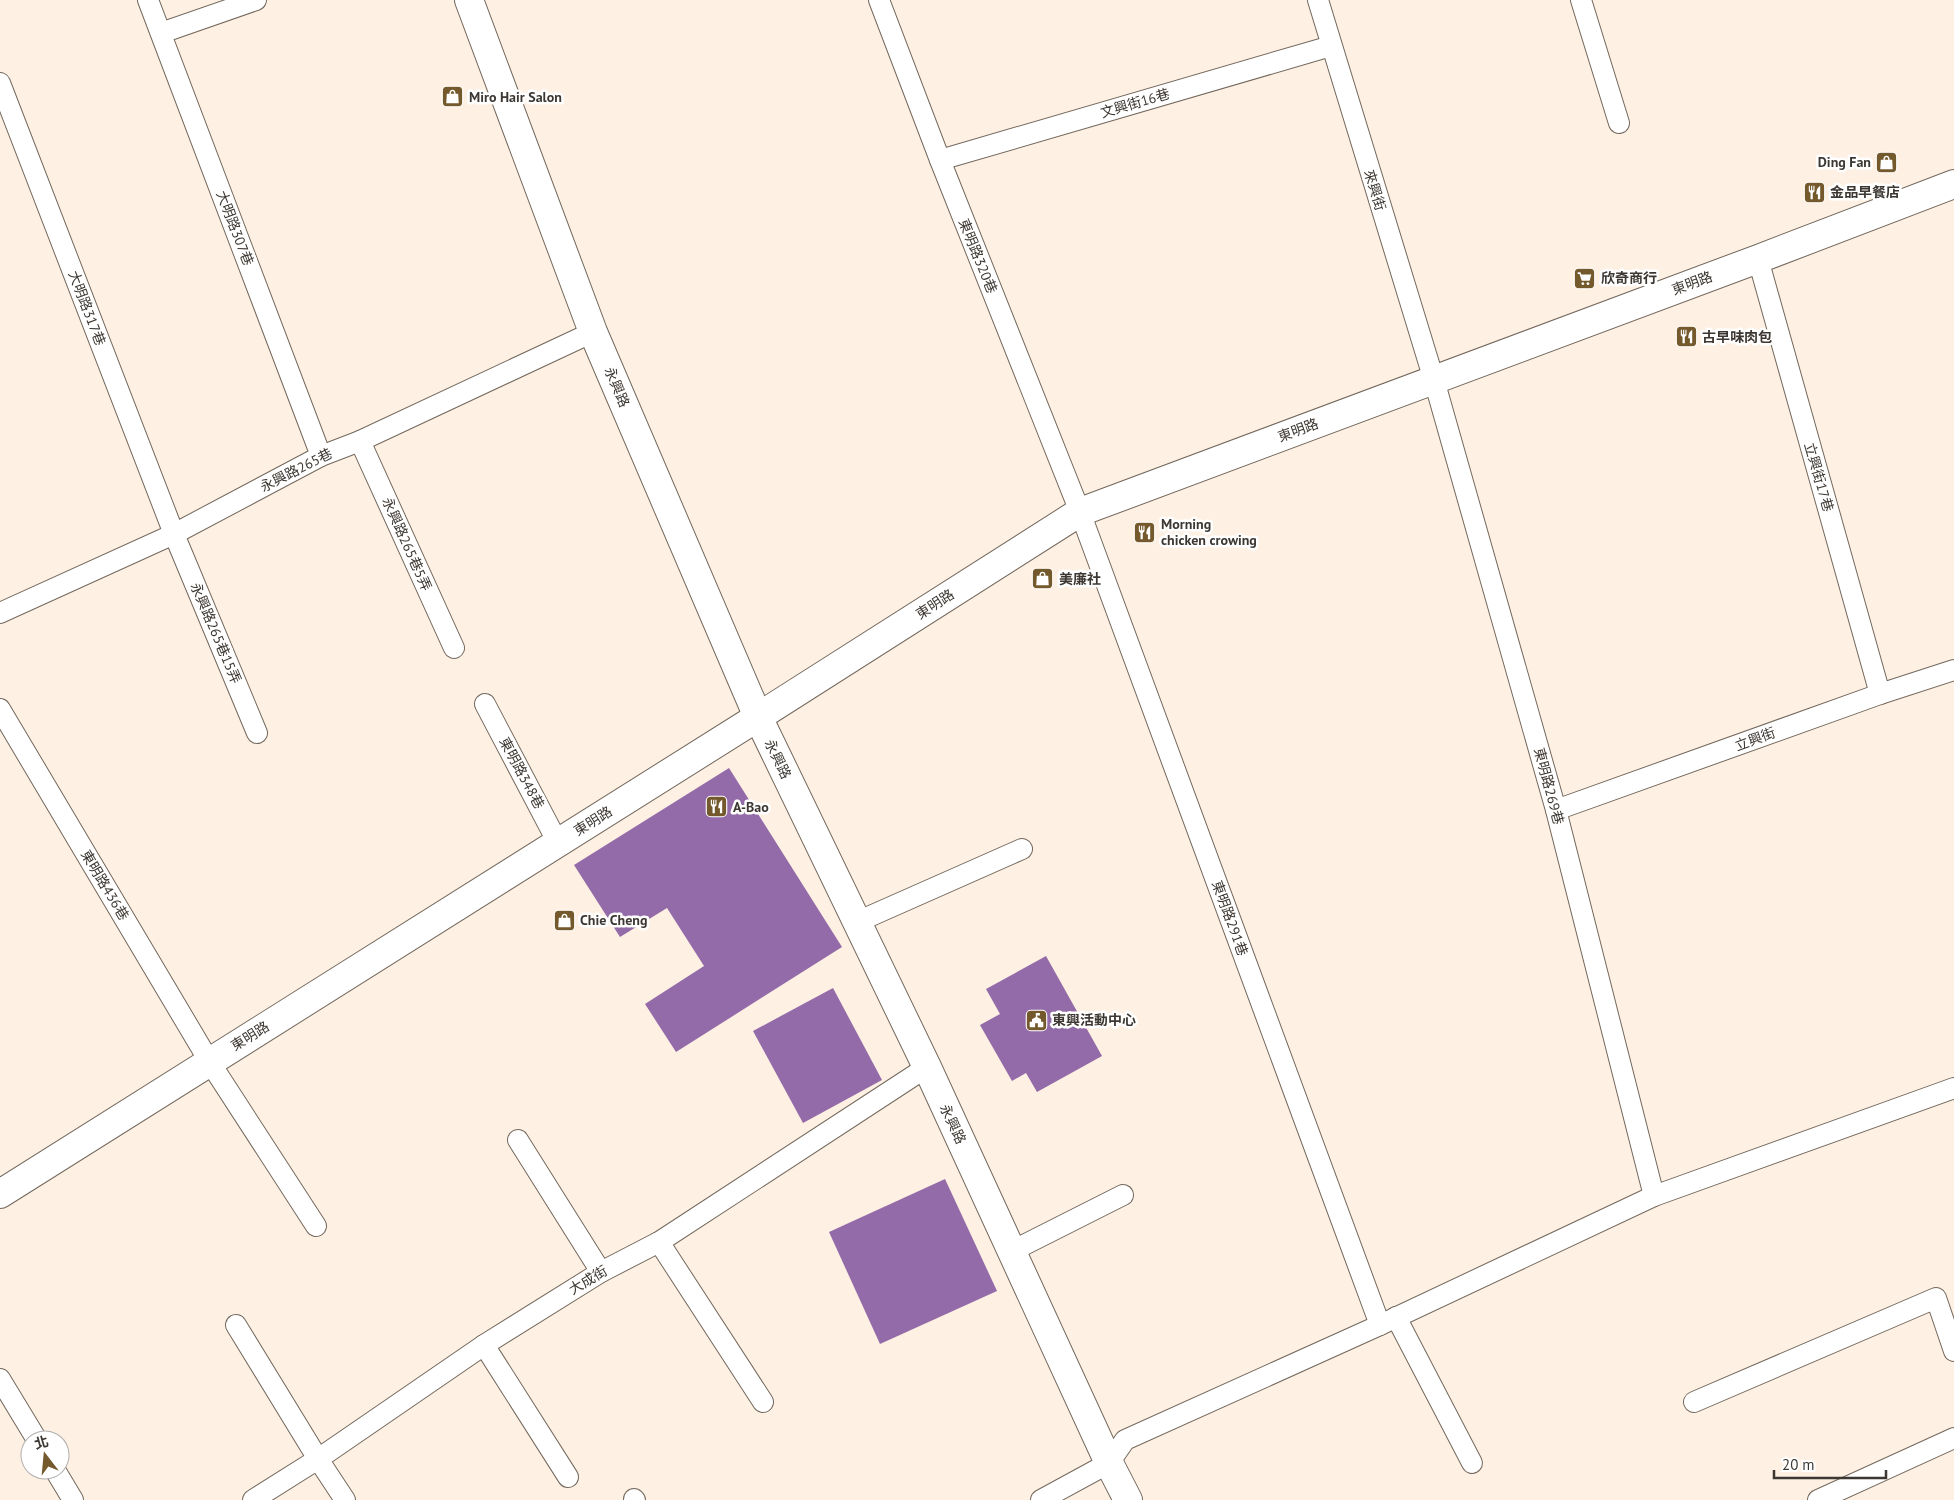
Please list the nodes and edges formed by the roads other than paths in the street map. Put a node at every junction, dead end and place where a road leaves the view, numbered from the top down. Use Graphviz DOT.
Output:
graph roads {
  1 [pos="148,0"];
  2 [pos="256,0"];
  3 [pos="469,0"];
  4 [pos="879,0"];
  5 [pos="1318,0"];
  6 [pos="1581,0"];
  7 [pos="161,32"];
  8 [pos="1330,46"];
  9 [pos="0,83"];
  10 [pos="1619,123"];
  11 [pos="940,160"];
  12 [pos="1954,184"];
  13 [pos="1758,259"];
  14 [pos="593,332"];
  15 [pos="1434,380"];
  16 [pos="360,441"];
  17 [pos="321,456"];
  18 [pos="1080,512"];
  19 [pos="174,534"];
  20 [pos="0,613"];
  21 [pos="454,648"];
  22 [pos="1954,670"];
  23 [pos="1880,694"];
  24 [pos="485,704"];
  25 [pos="0,709"];
  26 [pos="758,718"];
  27 [pos="257,733"];
  28 [pos="1556,810"];
  29 [pos="558,843"];
  30 [pos="1022,849"];
  31 [pos="857,922"];
  32 [pos="209,1061"];
  33 [pos="927,1068"];
  34 [pos="1954,1088"];
  35 [pos="518,1140"];
  36 [pos="0,1194"];
  37 [pos="1123,1195"];
  38 [pos="1654,1196"];
  39 [pos="316,1226"];
  40 [pos="659,1242"];
  41 [pos="1012,1251"];
  42 [pos="601,1272"];
  43 [pos="1388,1321"];
  44 [pos="236,1325"];
  45 [pos="484,1345"];
  46 [pos="1954,1351"];
  47 [pos="0,1379"];
  48 [pos="763,1402"];
  49 [pos="1694,1402"];
  50 [pos="30,1430"];
  51 [pos="1954,1438"];
  52 [pos="318,1459"];
  53 [pos="1109,1463"];
  54 [pos="1472,1463"];
  55 [pos="568,1477"];
  56 [pos="61,1480"];
  57 [pos="73,1500"];
  58 [pos="253,1500"];
  59 [pos="345,1500"];
  60 [pos="1041,1500"];
  61 [pos="1128,1500"];
  62 [pos="1818,1500"];
  1 -- 7 [label="lane, 大明路307巷"];
  2 -- 7 [label="lane"];
  3 -- 14 [label="street, 永興路"];
  4 -- 11 [label="lane, 東明路320巷"];
  5 -- 8 [label="lane, 來興街"];
  6 -- 10 [label="lane"];
  7 -- 17 [label="lane, 大明路307巷"];
  8 -- 11 [label="lane, 文興街16巷"];
  8 -- 15 [label="lane, 來興街"];
  9 -- 19 [label="lane, 大明路317巷"];
  11 -- 18 [label="lane, 東明路320巷"];
  12 -- 13 [label="street, 東明路"];
  13 -- 15 [label="street, 東明路"];
  13 -- 23 [label="lane, 立興街17巷"];
  14 -- 16 [label="lane, 永興路265巷"];
  14 -- 26 [label="street, 永興路"];
  15 -- 18 [label="street, 東明路"];
  15 -- 28 [label="lane, 東明路269巷"];
  16 -- 17 [label="lane, 永興路265巷"];
  16 -- 21 [label="lane, 永興路265巷5弄"];
  17 -- 19 [label="lane, 永興路265巷"];
  18 -- 26 [label="street, 東明路"];
  18 -- 43 [label="lane, 東明路291巷"];
  19 -- 20 [label="lane, 永興路265巷"];
  19 -- 27 [label="lane, 永興路265巷15弄"];
  22 -- 23 [label="lane, 立興街"];
  23 -- 28 [label="lane, 立興街"];
  24 -- 29 [label="lane, 東明路348巷"];
  25 -- 32 [label="lane, 東明路436巷"];
  26 -- 29 [label="street, 東明路"];
  26 -- 31 [label="street, 永興路"];
  28 -- 38 [label="lane, 東明路269巷"];
  29 -- 32 [label="street, 東明路"];
  30 -- 31 [label="lane"];
  31 -- 33 [label="street, 永興路"];
  32 -- 36 [label="street, 東明路"];
  32 -- 39 [label="lane, 東明路436巷"];
  33 -- 40 [label="lane, 大成街"];
  33 -- 41 [label="street, 永興路"];
  34 -- 38 [label="lane"];
  35 -- 42 [label="lane"];
  37 -- 41 [label="lane"];
  38 -- 43 [label="lane"];
  40 -- 42 [label="lane, 大成街"];
  40 -- 48 [label="lane"];
  41 -- 53 [label="street, 永興路"];
  42 -- 45 [label="lane, 大成街"];
  43 -- 53 [label="lane"];
  43 -- 54 [label="lane, 東明路291巷"];
  44 -- 52 [label="lane"];
  45 -- 52 [label="lane, 大成街"];
  45 -- 55 [label="lane"];
  46 -- 49 [label="lane"];
  47 -- 50 [label="lane"];
  51 -- 62 [label="lane"];
  52 -- 58 [label="lane, 大成街"];
  52 -- 59 [label="lane"];
  53 -- 60 [label="lane"];
  53 -- 61 [label="street, 永興路"];
  56 -- 57 [label="lane"];
}
